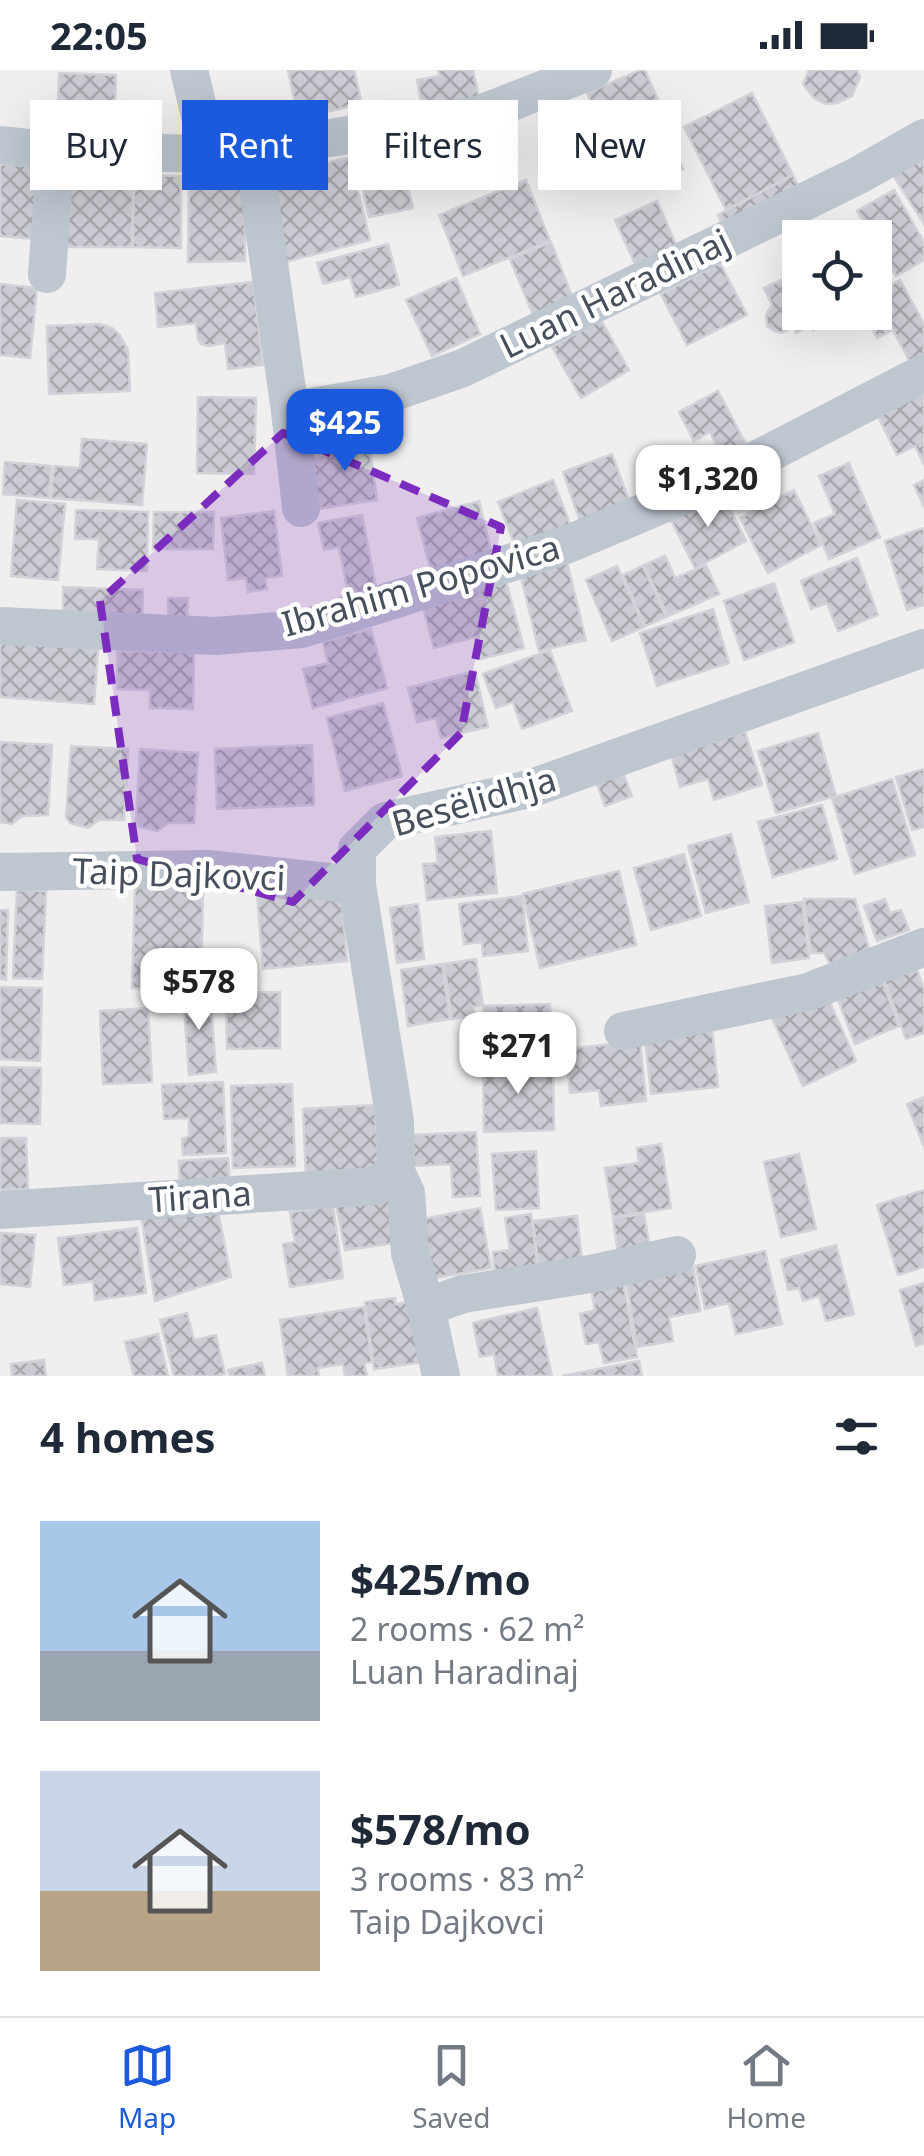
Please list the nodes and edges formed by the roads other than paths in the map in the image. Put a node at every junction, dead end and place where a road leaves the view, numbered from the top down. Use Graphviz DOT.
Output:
graph roads {
  1 [pos="189,70"];
  2 [pos="593,70"];
  3 [pos="196,100"];
  4 [pos="328,138"];
  5 [pos="924,138"];
  6 [pos="0,146"];
  7 [pos="30,149"];
  8 [pos="53,190"];
  9 [pos="259,190"];
  10 [pos="48,274"];
  11 [pos="924,373"];
  12 [pos="290,411"];
  13 [pos="301,508"];
  14 [pos="0,626"];
  15 [pos="924,648"];
  16 [pos="0,872"];
  17 [pos="357,885"];
  18 [pos="924,947"];
  19 [pos="623,1031"];
  20 [pos="396,1172"];
  21 [pos="0,1210"];
  22 [pos="677,1255"];
  23 [pos="426,1308"];
  24 [pos="441,1376"];
  1 -- 3 [label="street"];
  2 -- 4 [label="street"];
  5 -- 12 [label="street, Luan Haradinaj"];
  6 -- 7 [label="street"];
  8 -- 10 [label="street"];
  9 -- 12 [label="street"];
  11 -- 14 [label="street, Ibrahim Popovica"];
  12 -- 13 [label="street"];
  15 -- 17 [label="street, Besëlidhja"];
  16 -- 17 [label="street, Taip Dajkovci"];
  17 -- 20 [label="street, Besëlidhja"];
  18 -- 19 [label="street"];
  20 -- 21 [label="street, Tirana"];
  20 -- 23 [label="street, Besëlidhja"];
  22 -- 23 [label="street"];
  23 -- 24 [label="street, Besëlidhja"];
}
